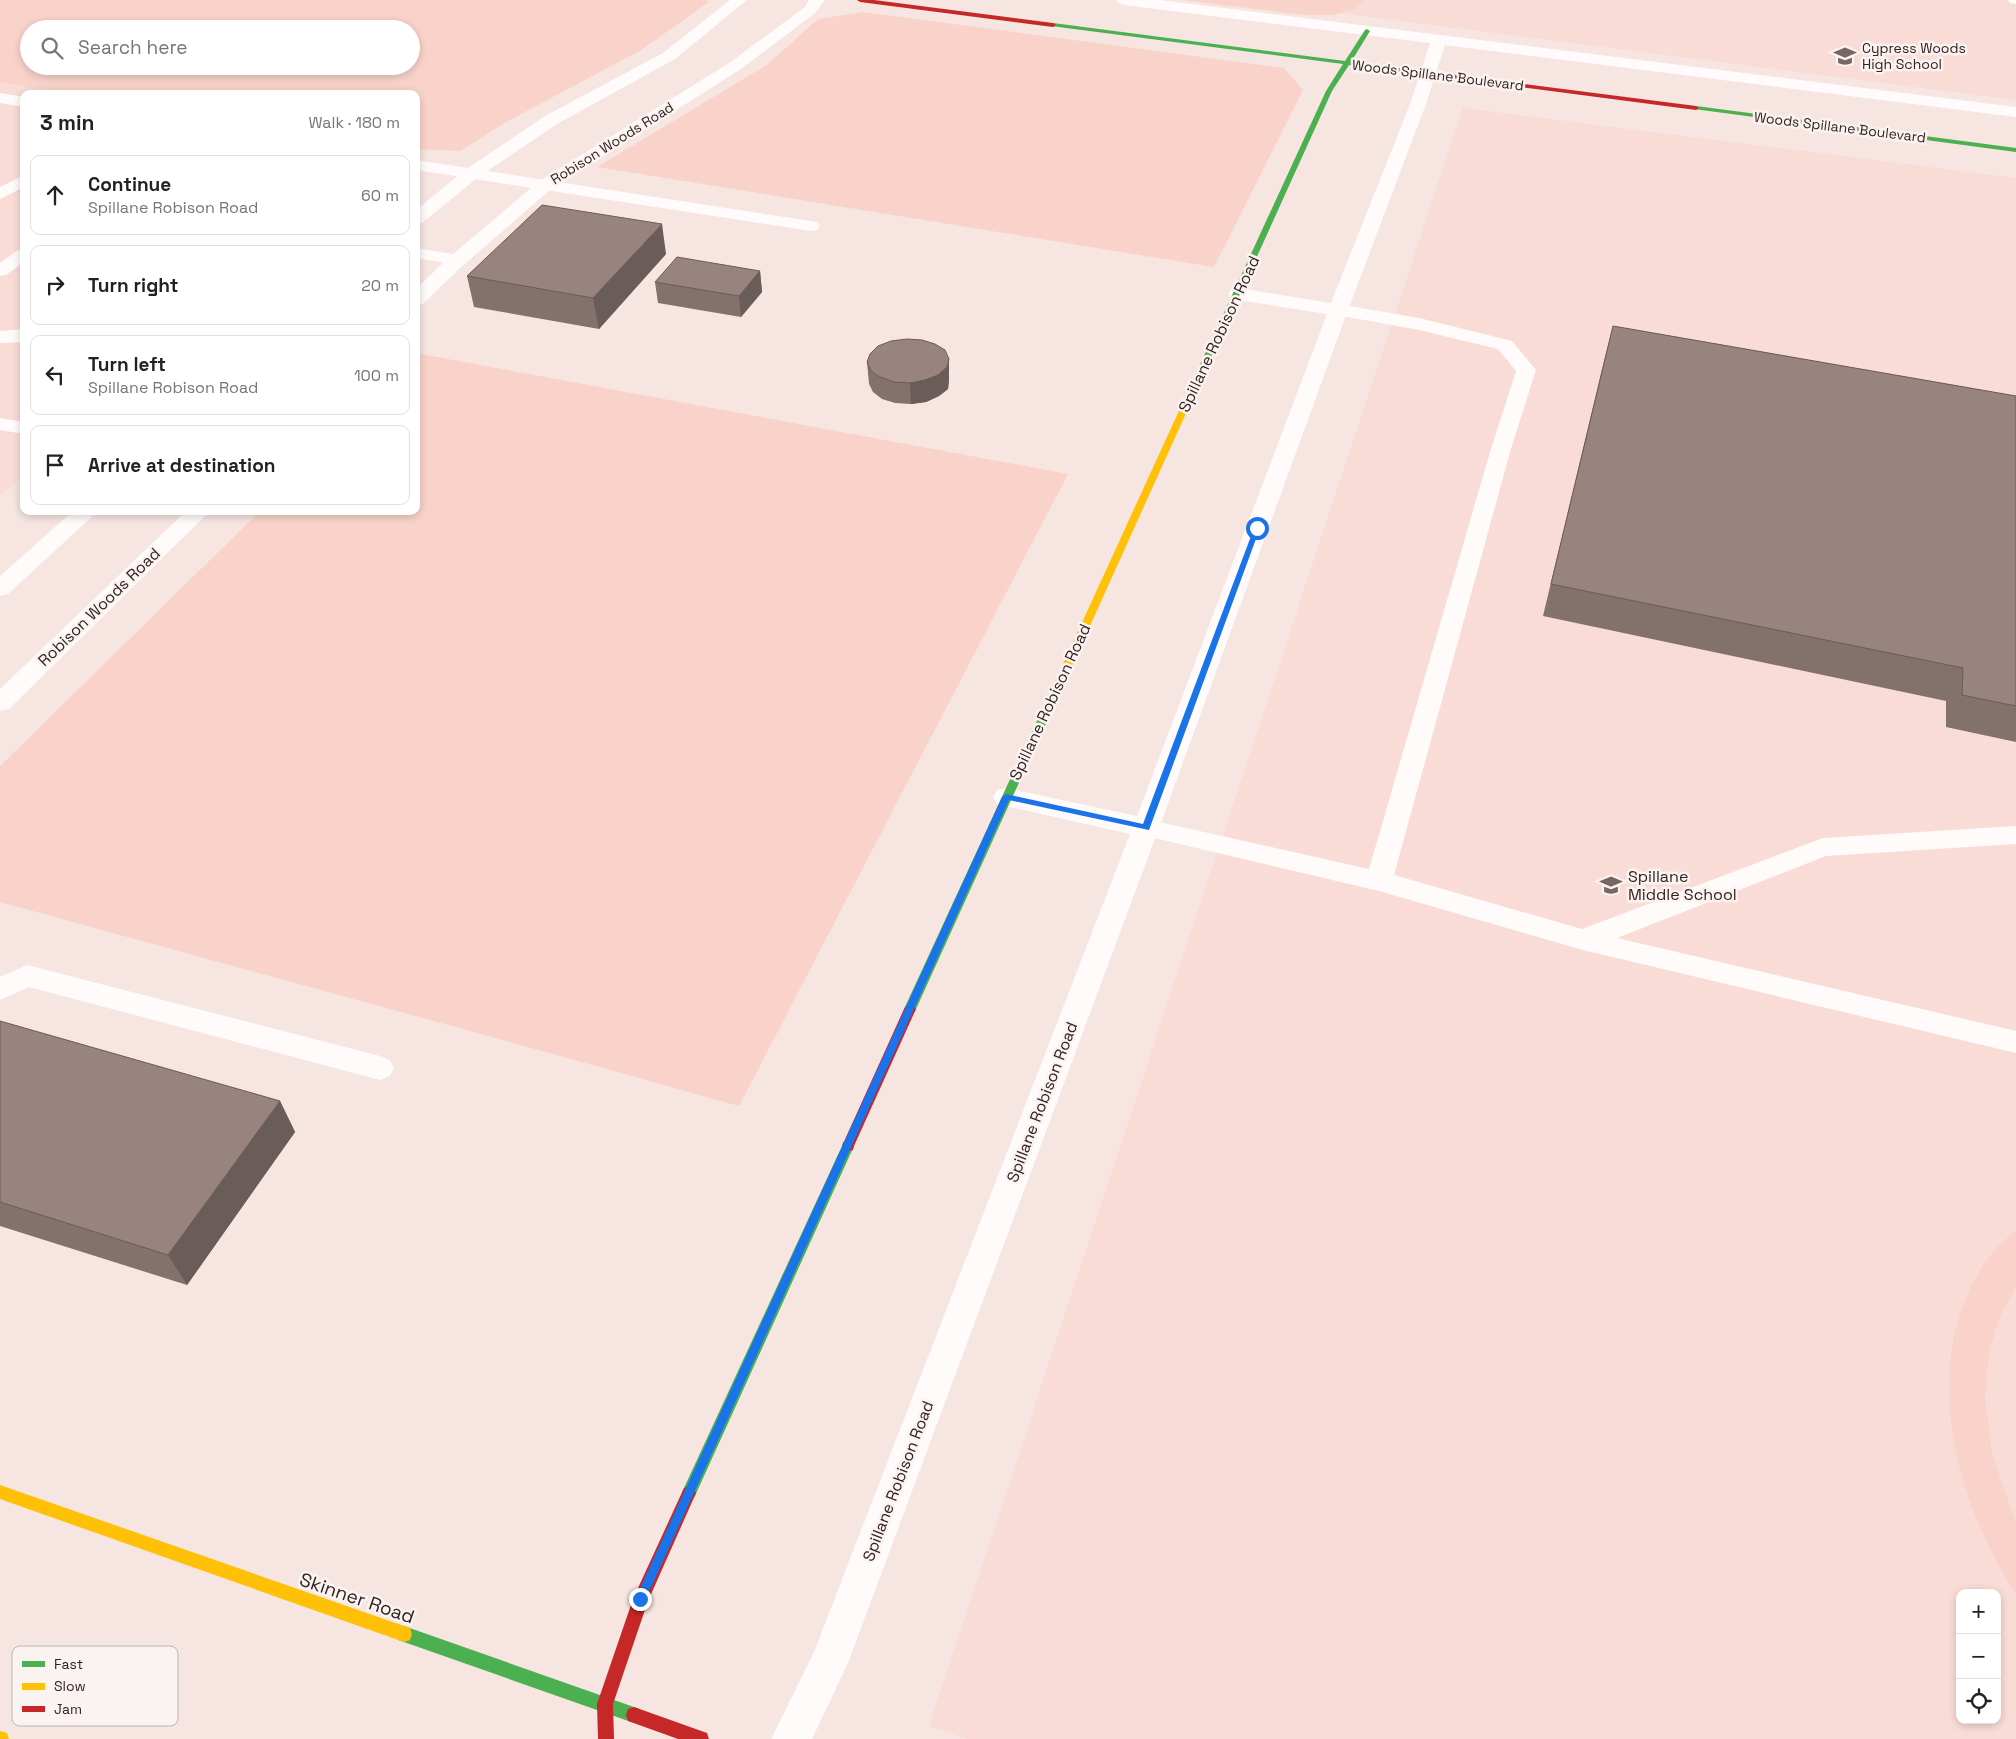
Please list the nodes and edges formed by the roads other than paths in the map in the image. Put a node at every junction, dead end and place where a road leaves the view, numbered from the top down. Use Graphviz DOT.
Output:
graph roads {
  1 [pos="739,0"];
  2 [pos="817,0"];
  3 [pos="860,0"];
  4 [pos="1124,0"];
  5 [pos="1367,31"];
  6 [pos="1440,39"];
  7 [pos="1347,63"];
  8 [pos="1428,73"];
  9 [pos="0,98"];
  10 [pos="20,101"];
  11 [pos="2016,112"];
  12 [pos="2016,150"];
  13 [pos="420,166"];
  14 [pos="471,174"];
  15 [pos="20,182"];
  16 [pos="544,186"];
  17 [pos="0,194"];
  18 [pos="420,216"];
  19 [pos="811,226"];
  20 [pos="420,254"];
  21 [pos="20,257"];
  22 [pos="458,260"];
  23 [pos="0,271"];
  24 [pos="1238,294"];
  25 [pos="420,296"];
  26 [pos="1338,310"];
  27 [pos="20,337"];
  28 [pos="0,338"];
  29 [pos="0,424"];
  30 [pos="20,427"];
  31 [pos="83,515"];
  32 [pos="195,515"];
  33 [pos="0,589"];
  34 [pos="0,703"];
  35 [pos="1006,797"];
  36 [pos="1146,828"];
  37 [pos="2016,835"];
  38 [pos="1379,881"];
  39 [pos="1584,940"];
  40 [pos="0,989"];
  41 [pos="2016,1042"];
  42 [pos="380,1068"];
  43 [pos="0,1492"];
  44 [pos="605,1704"];
  45 [pos="606,1739"];
  46 [pos="701,1739"];
  47 [pos="791,1739"];
  1 -- 14 [label="street"];
  2 -- 16 [label="street, Robison Woods Road"];
  3 -- 7 [label="street, Woods Spillane Boulevard"];
  4 -- 5 [label="street"];
  5 -- 6 [label="street"];
  5 -- 7 [label="street, Spillane Robison Road"];
  6 -- 8 [label="street, Spillane Robison Road"];
  6 -- 11 [label="street"];
  7 -- 8 [label="street, Woods Spillane Boulevard"];
  7 -- 24 [label="street, Spillane Robison Road"];
  8 -- 12 [label="street, Woods Spillane Boulevard"];
  8 -- 26 [label="street, Spillane Robison Road"];
  9 -- 10 [label="lane"];
  13 -- 14 [label="lane"];
  14 -- 16 [label="lane"];
  14 -- 18 [label="street"];
  15 -- 17 [label="lane"];
  16 -- 19 [label="lane"];
  16 -- 22 [label="street, Robison Woods Road"];
  20 -- 22 [label="lane"];
  21 -- 23 [label="lane"];
  22 -- 25 [label="street, Robison Woods Road"];
  24 -- 26 [label="street"];
  24 -- 35 [label="street, Spillane Robison Road"];
  26 -- 36 [label="street, Spillane Robison Road"];
  26 -- 38 [label="lane"];
  27 -- 28 [label="lane"];
  29 -- 30 [label="lane"];
  31 -- 33 [label="street"];
  32 -- 34 [label="street, Robison Woods Road"];
  35 -- 36 [label="street"];
  35 -- 44 [label="street, Spillane Robison Road"];
  36 -- 38 [label="lane"];
  36 -- 47 [label="street, Spillane Robison Road"];
  37 -- 39 [label="lane"];
  38 -- 39 [label="lane"];
  39 -- 41 [label="lane"];
  40 -- 42 [label="lane"];
  43 -- 44 [label="street, Skinner Road"];
  44 -- 45 [label="street, Spillane Robison Road"];
  44 -- 46 [label="street, Skinner Road"];
}
